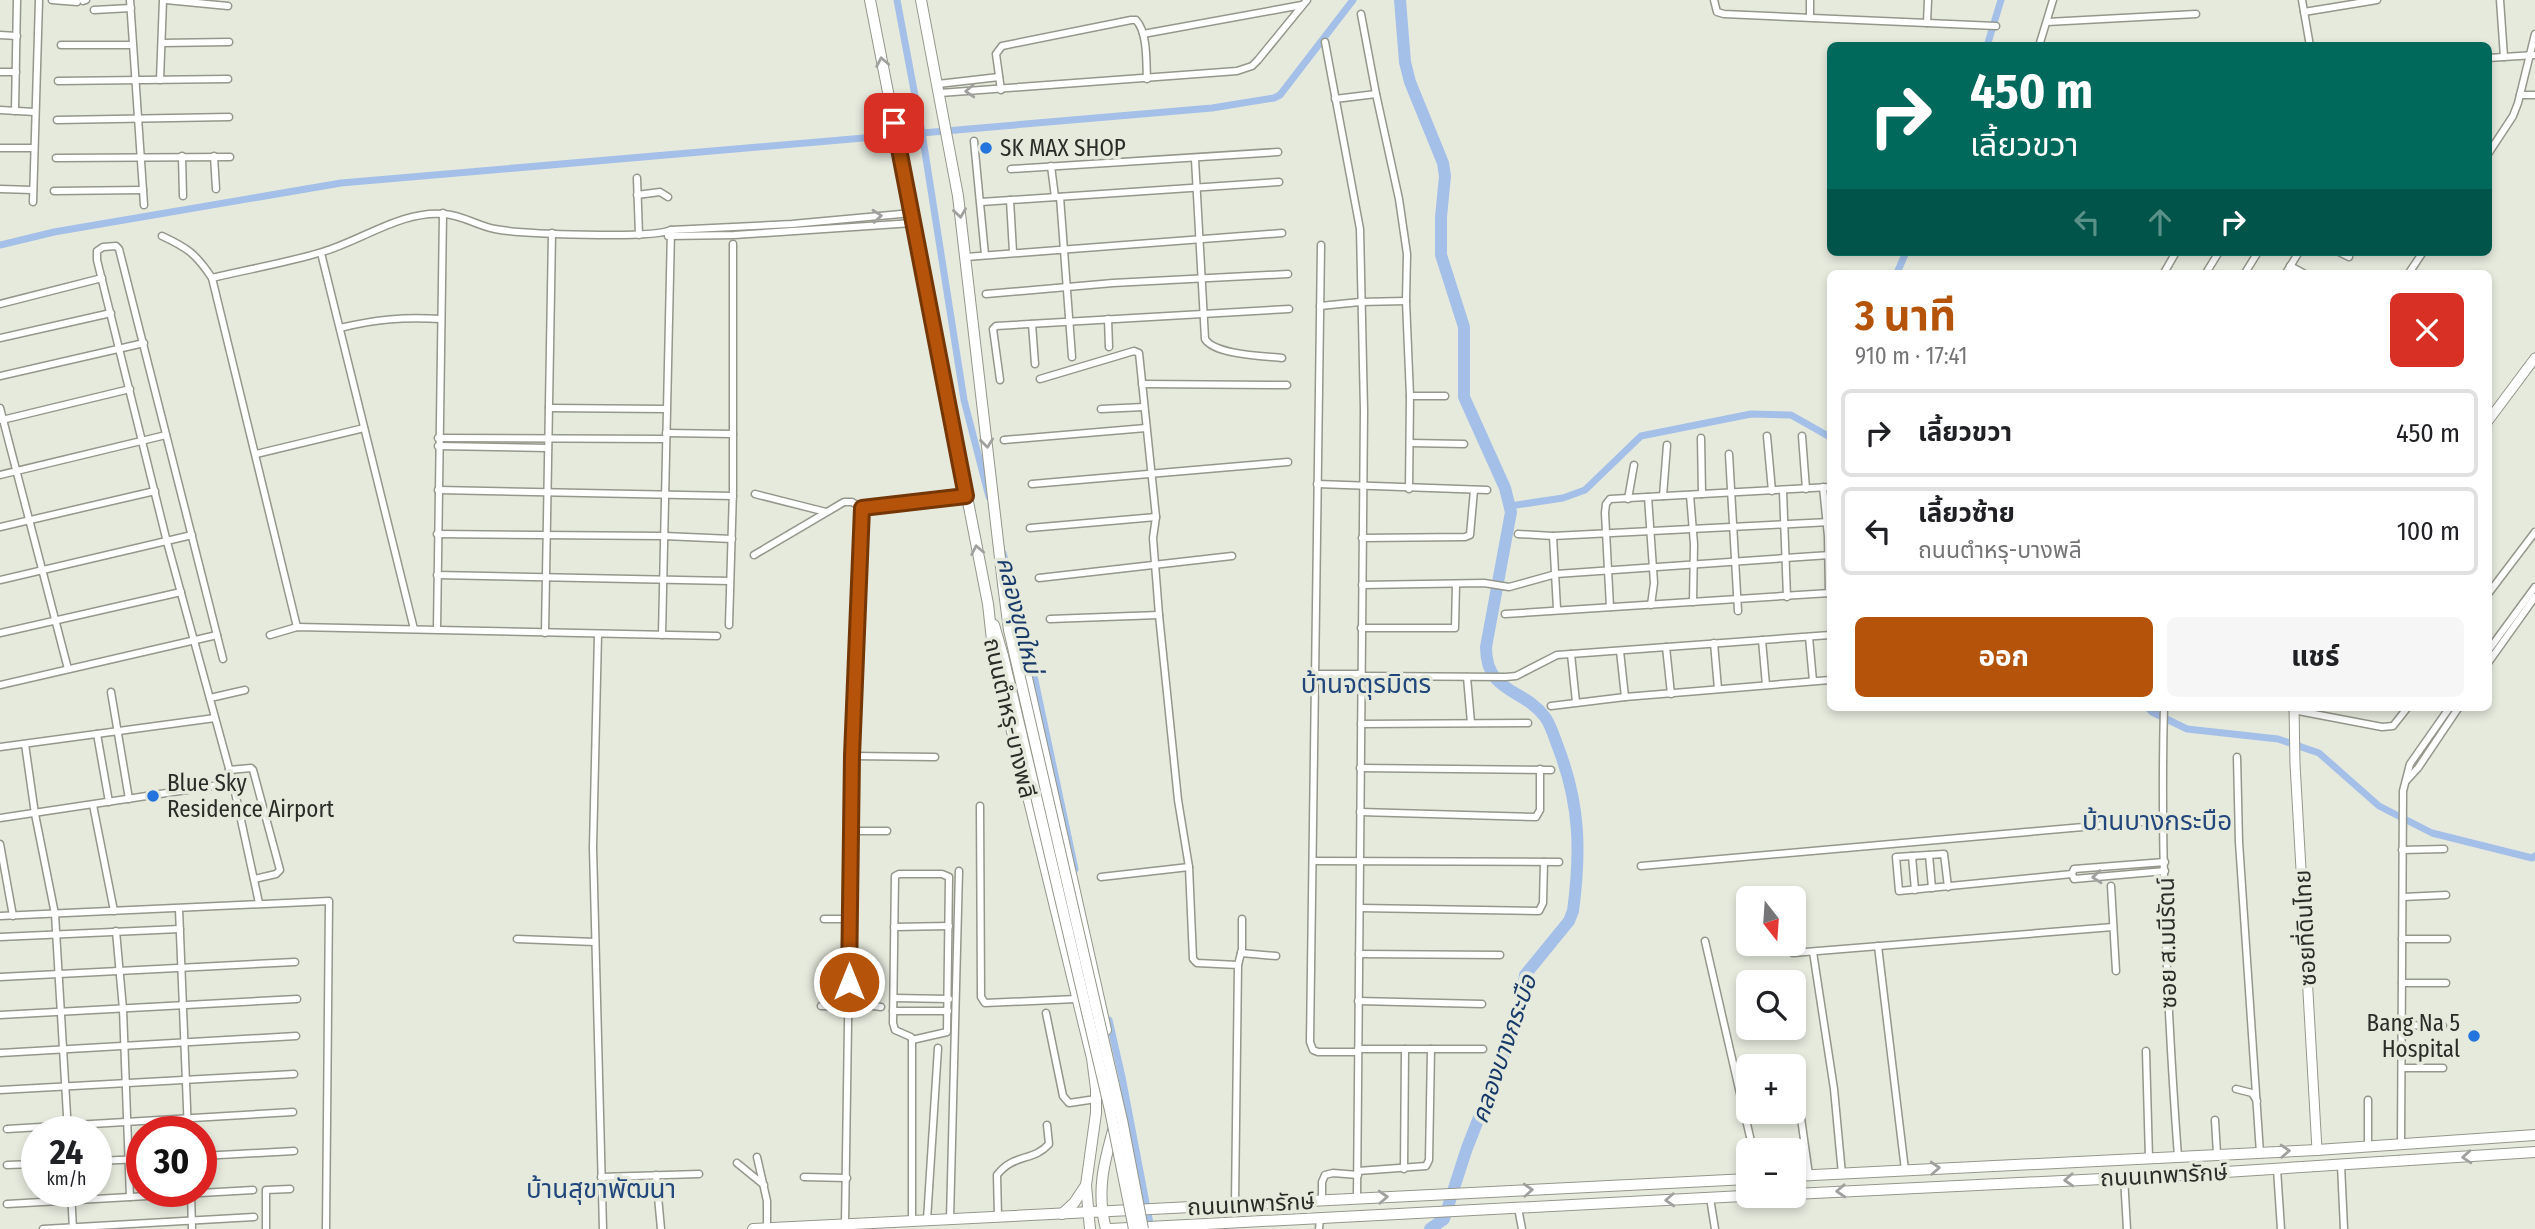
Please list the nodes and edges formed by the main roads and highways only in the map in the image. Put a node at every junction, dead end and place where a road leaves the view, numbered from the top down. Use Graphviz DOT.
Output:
graph roads {
  1 [pos="870,0"];
  2 [pos="921,0"];
  3 [pos="1003,584"];
  4 [pos="998,657"];
  5 [pos="2535,1135"];
  6 [pos="2535,1152"];
  7 [pos="1806,1175"];
  8 [pos="1736,1179"];
  9 [pos="1086,1185"];
  10 [pos="1100,1190"];
  11 [pos="1806,1193"];
  12 [pos="1736,1196"];
  13 [pos="1116,1211"];
  14 [pos="1088,1212"];
  15 [pos="1101,1212"];
  16 [pos="1061,1214"];
  17 [pos="1319,1224"];
  18 [pos="1231,1226"];
  19 [pos="1164,1227"];
  20 [pos="767,1228"];
  21 [pos="1116,1228"];
  22 [pos="753,1229"];
  23 [pos="1090,1229"];
  24 [pos="1108,1229"];
  25 [pos="1134,1229"];
  26 [pos="1143,1229"];
  4 -- 1 [label="main road, one-way"];
  2 -- 3 [label="main road, ถนนตำหรุ-บางพลี, one-way"];
  3 -- 10 [label="main road, ถนนตำหรุ-บางพลี, bridge"];
  3 -- 26 [label="main road, bridge"];
  4 -- 9 [label="main road, ถนนตำหรุ-บางพลี"];
  4 -- 25 [label="main road, bridge"];
  7 -- 5 [label="main road, ถนนเทพารักษ์, one-way"];
  6 -- 11 [label="main road, ถนนเทพารักษ์, one-way"];
  13 -- 8 [label="main road, ถนนเทพารักษ์, one-way, bridge"];
  9 -- 14 [label="main road, ถนนตำหรุ-บางพลี"];
  9 -- 16 [label="main road"];
  10 -- 13 [label="main road"];
  10 -- 15 [label="main road, ถนนตำหรุ-บางพลี"];
  12 -- 17 [label="main road, ถนนเทพารักษ์, one-way"];
  13 -- 15 [label="main road, ถนนเทพารักษ์"];
  14 -- 15 [label="main road, ถนนเทพารักษ์"];
  14 -- 16 [label="main road, ถนนเทพารักษ์"];
  14 -- 23 [label="main road, ถนนตำหรุ-บางพลี"];
  15 -- 24 [label="main road, ถนนตำหรุ-บางพลี"];
  16 -- 20 [label="main road, ถนนเทพารักษ์"];
  17 -- 18 [label="main road, ถนนเทพารักษ์"];
  18 -- 19 [label="main road, ถนนเทพารักษ์"];
  19 -- 21 [label="main road, ถนนเทพารักษ์, bridge"];
  20 -- 22 [label="main road, ถนนเทพารักษ์"];
  21 -- 24 [label="main road, ถนนเทพารักษ์"];
}
